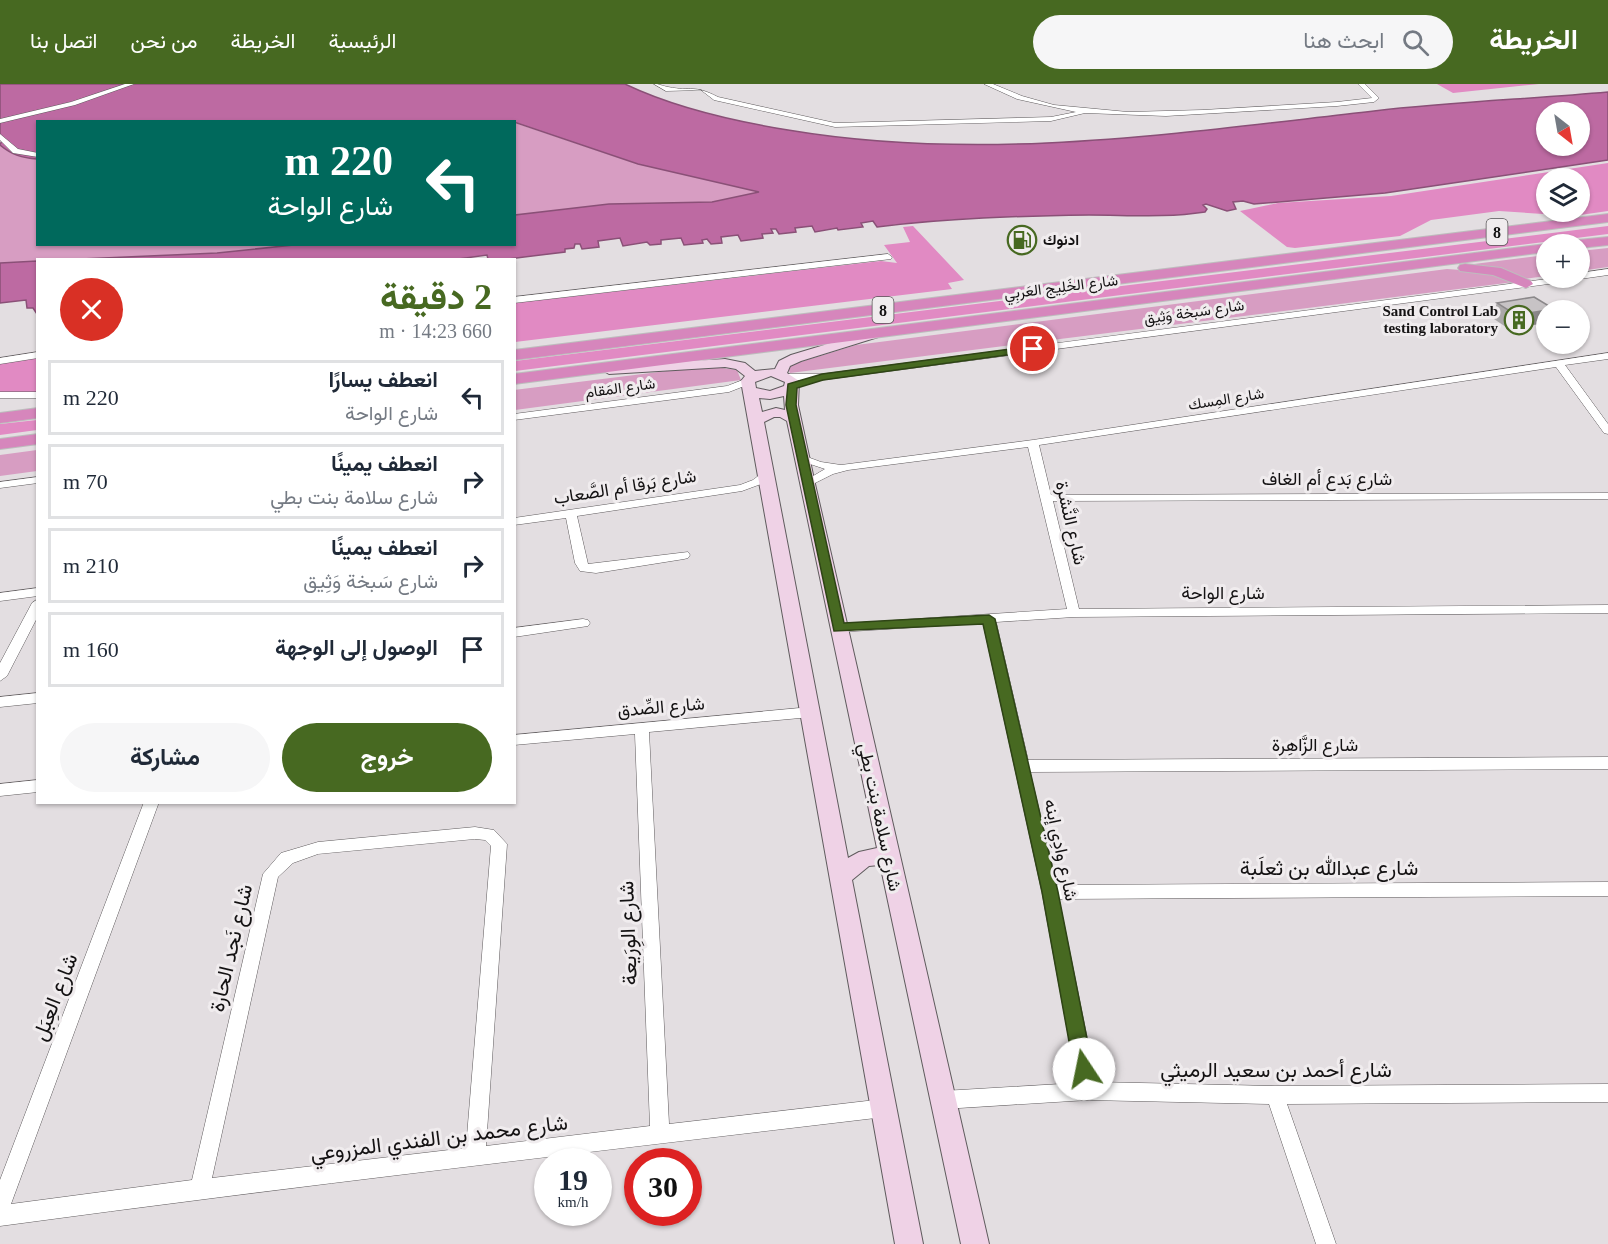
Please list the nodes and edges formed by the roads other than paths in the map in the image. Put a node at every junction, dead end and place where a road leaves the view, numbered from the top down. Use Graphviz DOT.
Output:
graph roads {
  1 [pos="130,84"];
  2 [pos="657,84"];
  3 [pos="1361,84"];
  4 [pos="984,86"];
  5 [pos="1334,105"];
  6 [pos="1086,111"];
  7 [pos="1078,114"];
  8 [pos="0,121"];
  9 [pos="0,136"];
  10 [pos="36,155"];
  11 [pos="1608,218"];
  12 [pos="1608,241"];
  13 [pos="1590,243"];
  14 [pos="1536,249"];
  15 [pos="888,256"];
  16 [pos="1374,271"];
  17 [pos="1608,273"];
  18 [pos="1590,275"];
  19 [pos="1536,283"];
  20 [pos="1526,284"];
  21 [pos="516,300"];
  22 [pos="874,334"];
  23 [pos="36,355"];
  24 [pos="516,355"];
  25 [pos="1608,356"];
  26 [pos="0,361"];
  27 [pos="1559,364"];
  28 [pos="597,369"];
  29 [pos="516,379"];
  30 [pos="788,381"];
  31 [pos="750,384"];
  32 [pos="0,395"];
  33 [pos="36,395"];
  34 [pos="36,413"];
  35 [pos="516,417"];
  36 [pos="0,418"];
  37 [pos="794,419"];
  38 [pos="757,420"];
  39 [pos="1608,431"];
  40 [pos="36,440"];
  41 [pos="1033,442"];
  42 [pos="0,444"];
  43 [pos="802,458"];
  44 [pos="848,467"];
  45 [pos="766,473"];
  46 [pos="36,480"];
  47 [pos="807,484"];
  48 [pos="0,485"];
  49 [pos="742,488"];
  50 [pos="770,496"];
  51 [pos="1608,496"];
  52 [pos="1047,498"];
  53 [pos="571,514"];
  54 [pos="516,522"];
  55 [pos="684,555"];
  56 [pos="36,592"];
  57 [pos="0,597"];
  58 [pos="36,607"];
  59 [pos="1608,609"];
  60 [pos="1074,612"];
  61 [pos="989,619"];
  62 [pos="583,624"];
  63 [pos="839,628"];
  64 [pos="516,633"];
  65 [pos="0,676"];
  66 [pos="36,698"];
  67 [pos="0,702"];
  68 [pos="811,712"];
  69 [pos="642,728"];
  70 [pos="516,740"];
  71 [pos="1608,763"];
  72 [pos="1023,766"];
  73 [pos="36,786"];
  74 [pos="0,790"];
  75 [pos="151,804"];
  76 [pos="893,873"];
  77 [pos="841,877"];
  78 [pos="1608,888"];
  79 [pos="1050,892"];
  80 [pos="1088,1090"];
  81 [pos="1608,1093"];
  82 [pos="1275,1095"];
  83 [pos="943,1100"];
  84 [pos="884,1108"];
  85 [pos="660,1136"];
  86 [pos="475,1158"];
  87 [pos="200,1189"];
  88 [pos="0,1206"];
  89 [pos="0,1216"];
  90 [pos="909,1244"];
  91 [pos="975,1244"];
  92 [pos="1326,1244"];
  1 -- 8 [label="street"];
  2 -- 7 [label="street"];
  3 -- 5 [label="street"];
  4 -- 6 [label="street"];
  4 -- 7 [label="street"];
  5 -- 6 [label="street"];
  5 -- 7 [label="street"];
  6 -- 7 [label="street"];
  9 -- 10 [label="street"];
  11 -- 24 [label="highway, شارع الخَلِيج العَربِي / 8"];
  12 -- 13 [label="highway"];
  14 -- 16 [label="highway, شارع الخَلِيج العَربِي / 8"];
  15 -- 21 [label="street"];
  16 -- 20 [label="highway"];
  16 -- 22 [label="highway, شارع الخَلِيج العَربِي / 8"];
  17 -- 18 [label="street"];
  19 -- 20 [label="street, شارع سَبخة وَثِيق"];
  20 -- 30 [label="street, شارع سَبخة وَثِيق"];
  22 -- 28 [label="highway, شارع الخَلِيج العَربِي / 8"];
  22 -- 30 [label="main road"];
  23 -- 26 [label="street"];
  25 -- 27 [label="street, شارع المِسك"];
  27 -- 39 [label="street"];
  27 -- 41 [label="street, شارع المِسك"];
  28 -- 29 [label="highway, شارع الخَلِيج العَربِي / 8"];
  28 -- 31 [label="main road"];
  30 -- 31 [label="main road"];
  30 -- 31 [label="main road"];
  30 -- 37 [label="main road, شارع سلامة بنت بطي"];
  31 -- 35 [label="street, شارع المَقام"];
  31 -- 38 [label="main road"];
  32 -- 33 [label="street"];
  34 -- 36 [label="highway"];
  37 -- 38 [label="main road"];
  37 -- 43 [label="main road, شارع سلامة بنت بطي"];
  38 -- 45 [label="main road"];
  40 -- 42 [label="highway"];
  41 -- 44 [label="street, شارع المِسك"];
  41 -- 52 [label="street, شارع النَّشرة"];
  43 -- 44 [label="street, شارع المِسك"];
  43 -- 47 [label="main road, شارع سلامة بنت بطي"];
  44 -- 47 [label="street, شارع المِسك"];
  45 -- 49 [label="street, شارع بَرقا أم الصَّعاب"];
  45 -- 50 [label="main road"];
  46 -- 48 [label="street"];
  47 -- 63 [label="main road, شارع سلامة بنت بطي"];
  49 -- 50 [label="street, شارع بَرقا أم الصَّعاب"];
  49 -- 53 [label="street, شارع بَرقا أم الصَّعاب"];
  50 -- 68 [label="main road"];
  51 -- 52 [label="street, شارع بَدع أم الغاف"];
  52 -- 60 [label="street, شارع النَّشرة"];
  53 -- 54 [label="street, شارع بَرقا أم الصَّعاب"];
  53 -- 55 [label="street"];
  56 -- 57 [label="street"];
  58 -- 65 [label="street"];
  59 -- 60 [label="street, شارع الواحة"];
  60 -- 61 [label="street, شارع الواحة"];
  61 -- 63 [label="street, شارع الواحة"];
  61 -- 72 [label="street, شارع وادِي إبنه"];
  62 -- 64 [label="street"];
  63 -- 76 [label="main road, شارع سلامة بنت بطي"];
  66 -- 67 [label="street"];
  68 -- 69 [label="street, شارع الصِّدق"];
  68 -- 77 [label="main road"];
  69 -- 70 [label="street, شارع الصِّدق"];
  69 -- 85 [label="street, شارع الوِرَيعة"];
  71 -- 72 [label="street, شارع الزَّاهِرة"];
  72 -- 79 [label="street, شارع وادِي إبنه"];
  73 -- 74 [label="street"];
  75 -- 88 [label="street, شارع العِبَل"];
  76 -- 77 [label="main road"];
  76 -- 83 [label="main road, شارع سلامة بنت بطي"];
  77 -- 84 [label="main road"];
  78 -- 79 [label="street, شارع عبدالله بن ثعلَبة"];
  79 -- 80 [label="street, شارع وادِي إبنه"];
  80 -- 82 [label="street, شارع أحمد بن سعيد الرميثي"];
  80 -- 83 [label="street, شارع أحمد بن سعيد الرميثي"];
  81 -- 82 [label="street, شارع أحمد بن سعيد الرميثي"];
  82 -- 92 [label="street"];
  83 -- 91 [label="main road, شارع سلامة بنت بطي"];
  84 -- 85 [label="street, شارع محمد بن الفندي المزروعي"];
  84 -- 90 [label="main road"];
  85 -- 86 [label="street, شارع محمد بن الفندي المزروعي"];
  86 -- 87 [label="street, شارع محمد بن الفندي المزروعي"];
  86 -- 87 [label="street, شارع نَجد الحارة"];
  87 -- 89 [label="street, شارع محمد بن الفندي المزروعي"];
}
